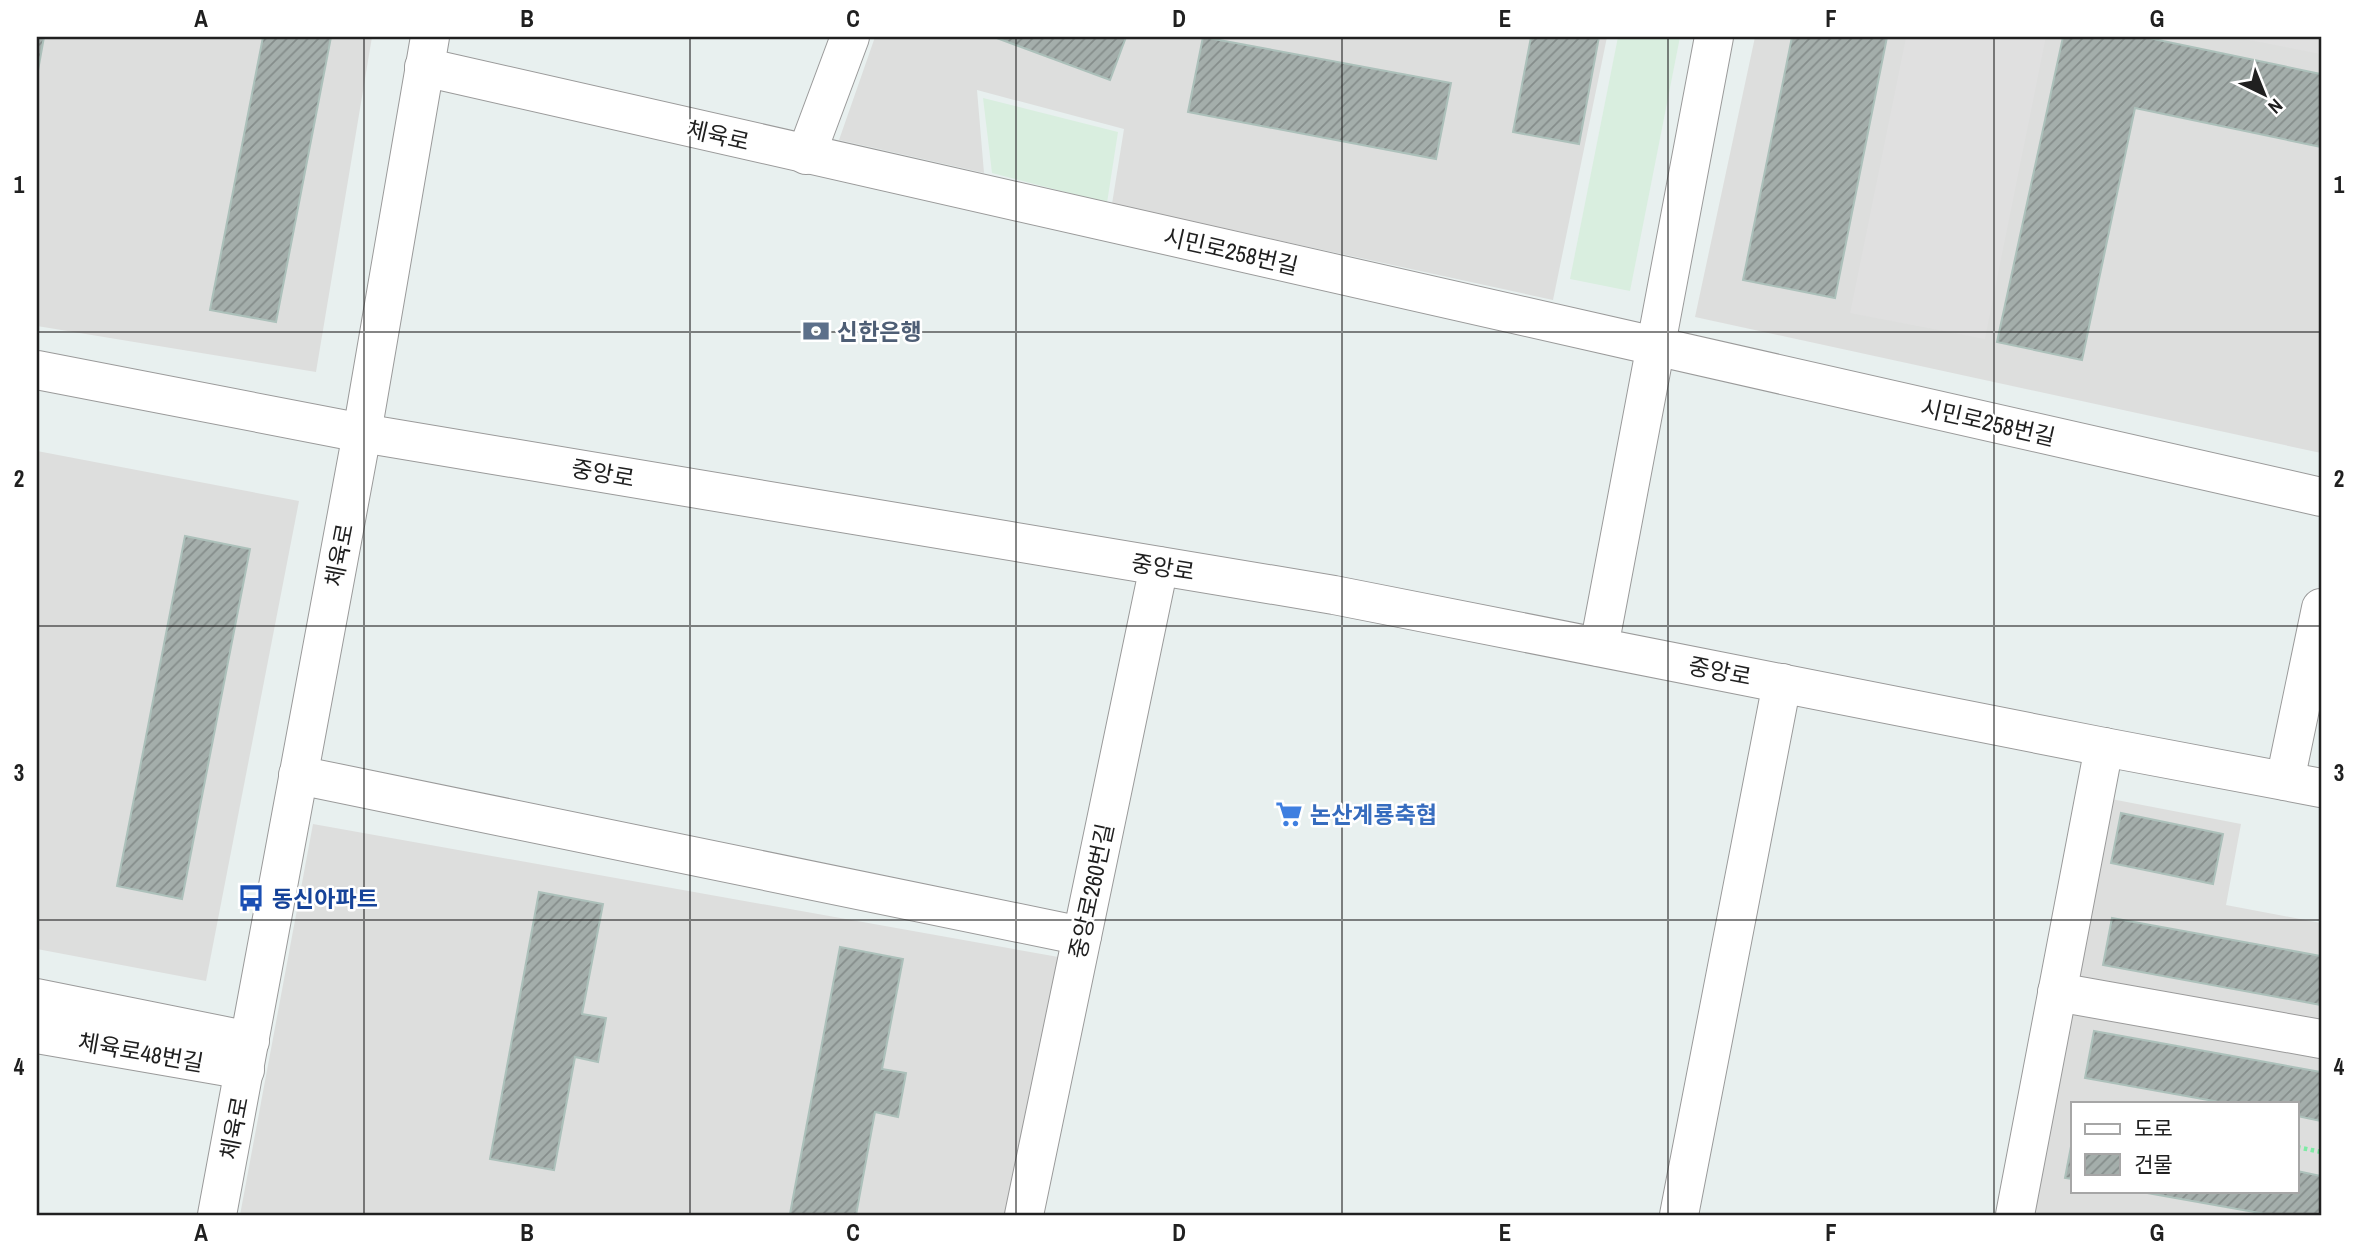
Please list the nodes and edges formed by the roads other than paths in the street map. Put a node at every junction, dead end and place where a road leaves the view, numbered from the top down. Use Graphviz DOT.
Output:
graph roads {
  1 [pos="850,37"];
  2 [pos="1714,37"];
  3 [pos="427,52"];
  4 [pos="806,155"];
  5 [pos="1656,348"];
  6 [pos="37,370"];
  7 [pos="362,433"];
  8 [pos="2321,497"];
  9 [pos="1159,566"];
  10 [pos="2321,608"];
  11 [pos="1599,647"];
  12 [pos="1782,683"];
  13 [pos="2104,747"];
  14 [pos="298,775"];
  15 [pos="2303,784"];
  16 [pos="1082,936"];
  17 [pos="2057,992"];
  18 [pos="37,998"];
  19 [pos="37,1034"];
  20 [pos="2321,1039"];
  21 [pos="247,1056"];
  22 [pos="217,1215"];
  23 [pos="1024,1215"];
  24 [pos="1679,1215"];
  25 [pos="2015,1215"];
  1 -- 4 [label="street"];
  2 -- 5 [label="street"];
  3 -- 4 [label="street, 체육로"];
  3 -- 7 [label="street, 체육로"];
  4 -- 5 [label="street, 시민로258번길"];
  5 -- 8 [label="street, 시민로258번길"];
  5 -- 11 [label="street"];
  6 -- 7 [label="street, 중앙로"];
  7 -- 9 [label="street, 중앙로"];
  7 -- 14 [label="street, 체육로"];
  9 -- 11 [label="street, 중앙로"];
  9 -- 16 [label="street, 중앙로260번길"];
  10 -- 15 [label="street, 중앙로"];
  11 -- 12 [label="street, 중앙로"];
  12 -- 13 [label="street, 중앙로"];
  12 -- 24 [label="street"];
  13 -- 15 [label="street, 중앙로"];
  13 -- 17 [label="street"];
  14 -- 16 [label="street"];
  14 -- 21 [label="street, 체육로"];
  16 -- 23 [label="street, 중앙로260번길"];
  17 -- 20 [label="street"];
  17 -- 25 [label="street"];
  18 -- 21 [label="street"];
  19 -- 21 [label="street, 체육로48번길"];
  21 -- 22 [label="street, 체육로"];
}
